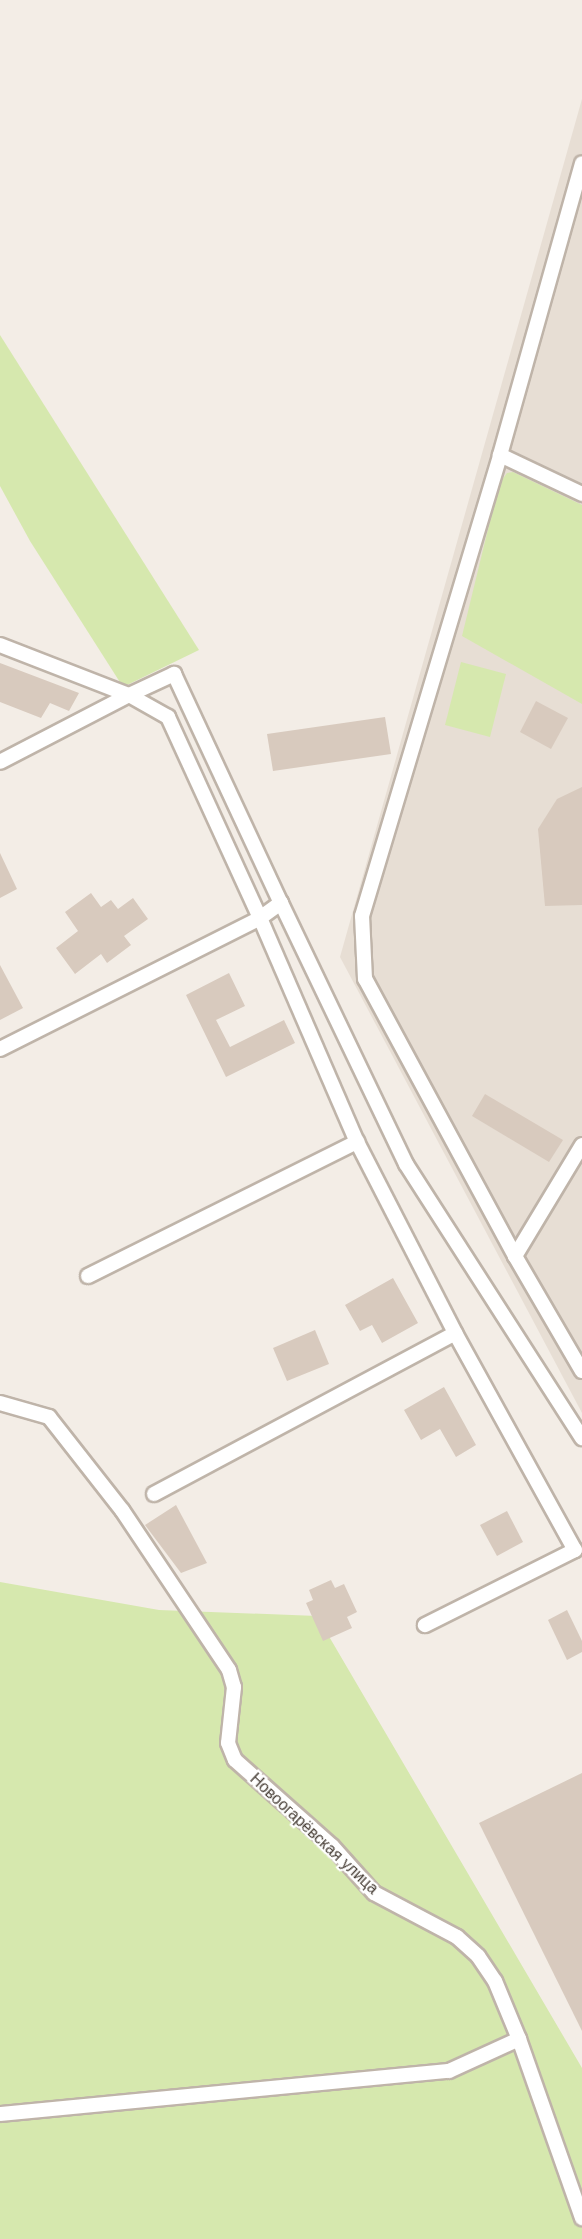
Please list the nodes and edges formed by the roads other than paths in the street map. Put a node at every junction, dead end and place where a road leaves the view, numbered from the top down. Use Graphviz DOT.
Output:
graph roads {
  1 [pos="582,163"];
  2 [pos="500,455"];
  3 [pos="582,494"];
  4 [pos="0,645"];
  5 [pos="129,695"];
  6 [pos="0,762"];
  7 [pos="281,903"];
  8 [pos="260,918"];
  9 [pos="0,1049"];
  10 [pos="357,1142"];
  11 [pos="582,1145"];
  12 [pos="515,1256"];
  13 [pos="88,1276"];
  14 [pos="456,1333"];
  15 [pos="582,1371"];
  16 [pos="0,1403"];
  17 [pos="582,1438"];
  18 [pos="154,1494"];
  19 [pos="579,1548"];
  20 [pos="425,1625"];
  21 [pos="519,2038"];
  22 [pos="0,2114"];
  23 [pos="582,2218"];
  1 -- 2 [label="street"];
  2 -- 3 [label="street"];
  2 -- 12 [label="street"];
  4 -- 5 [label="street"];
  5 -- 6 [label="street"];
  5 -- 7 [label="street"];
  5 -- 8 [label="street"];
  7 -- 8 [label="street"];
  7 -- 17 [label="street"];
  8 -- 9 [label="street"];
  8 -- 10 [label="street"];
  10 -- 13 [label="street"];
  10 -- 14 [label="street"];
  11 -- 12 [label="street"];
  12 -- 15 [label="street"];
  14 -- 18 [label="street"];
  14 -- 19 [label="street"];
  16 -- 21 [label="street, Новоогарёвская улица"];
  19 -- 20 [label="street"];
  21 -- 22 [label="street"];
  21 -- 23 [label="street, Новоогарёвская улица"];
}
